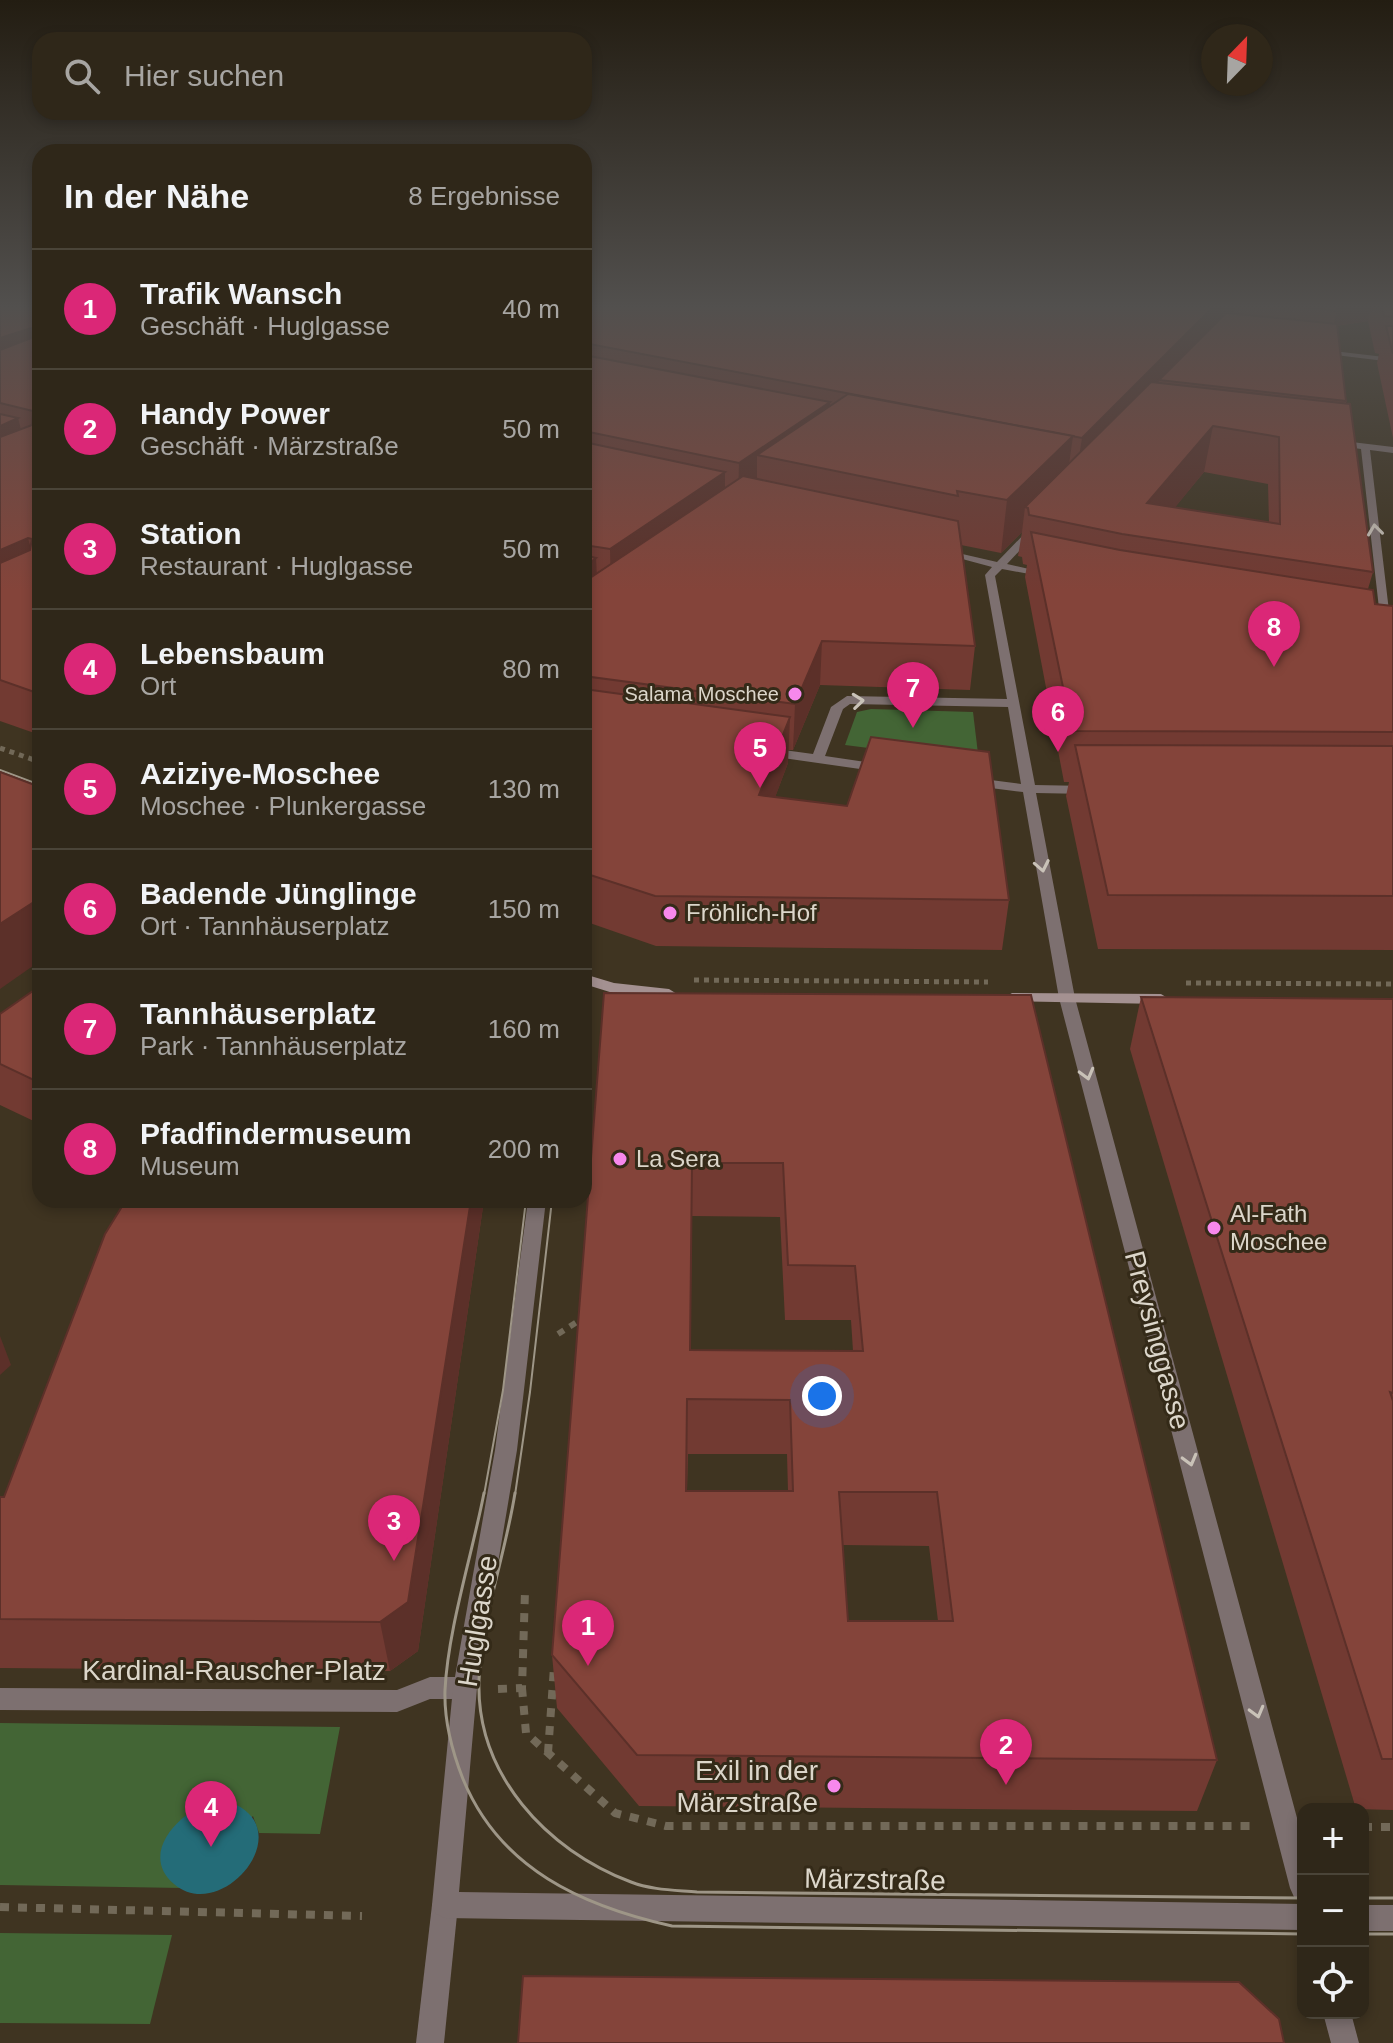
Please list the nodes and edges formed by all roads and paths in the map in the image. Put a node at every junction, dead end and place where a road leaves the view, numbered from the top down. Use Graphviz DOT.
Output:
graph roads {
  1 [pos="1318,441"];
  2 [pos="1365,447"];
  3 [pos="1393,450"];
  4 [pos="1040,524"];
  5 [pos="938,552"];
  6 [pos="999,566"];
  7 [pos="1061,579"];
  8 [pos="1372,633"];
  9 [pos="1391,636"];
  10 [pos="1014,703"];
  11 [pos="0,748"];
  12 [pos="755,750"];
  13 [pos="32,759"];
  14 [pos="818,759"];
  15 [pos="893,770"];
  16 [pos="967,781"];
  17 [pos="1027,789"];
  18 [pos="1107,790"];
  19 [pos="692,980"];
  20 [pos="592,981"];
  21 [pos="1002,982"];
  22 [pos="1393,984"];
  23 [pos="1175,991"];
  24 [pos="680,994"];
  25 [pos="990,998"];
  26 [pos="1067,998"];
  27 [pos="536,1208"];
  28 [pos="581,1305"];
  29 [pos="580,1320"];
  30 [pos="558,1334"];
  31 [pos="579,1336"];
  32 [pos="525,1591"];
  33 [pos="555,1661"];
  34 [pos="465,1688"];
  35 [pos="522,1688"];
  36 [pos="0,1699"];
  37 [pos="548,1754"];
  38 [pos="1287,1826"];
  39 [pos="1369,1827"];
  40 [pos="1393,1827"];
  41 [pos="1300,1875"];
  42 [pos="445,1905"];
  43 [pos="0,1907"];
  44 [pos="362,1916"];
  45 [pos="1297,1917"];
  46 [pos="1369,1918"];
  47 [pos="1393,1918"];
  48 [pos="1339,2019"];
  49 [pos="430,2043"];
  50 [pos="1345,2043"];
  1 -- 2 [label="street"];
  2 -- 3 [label="street"];
  9 -- 2 [label="street, one-way"];
  4 -- 6 [label="street"];
  5 -- 6 [label="street"];
  6 -- 7 [label="street"];
  6 -- 10 [label="street"];
  8 -- 9 [label="street"];
  14 -- 10 [label="street, one-way"];
  10 -- 17 [label="street, Preysinggasse"];
  11 -- 13 [label="path"];
  12 -- 14 [label="street"];
  14 -- 15 [label="street"];
  16 -- 17 [label="street"];
  17 -- 18 [label="street"];
  17 -- 26 [label="street, Preysinggasse, one-way"];
  19 -- 21 [label="path"];
  20 -- 24 [label="main road"];
  22 -- 23 [label="path"];
  23 -- 26 [label="main road"];
  25 -- 26 [label="main road"];
  26 -- 38 [label="street, Preysinggasse, one-way"];
  27 -- 34 [label="street, Huglgasse"];
  28 -- 29 [label="path"];
  29 -- 30 [label="path"];
  29 -- 31 [label="path"];
  32 -- 35 [label="path"];
  33 -- 37 [label="path"];
  34 -- 35 [label="path"];
  34 -- 36 [label="street, Kardinal-Rauscher-Platz"];
  34 -- 42 [label="street, Huglgasse"];
  35 -- 37 [label="path"];
  37 -- 38 [label="path"];
  38 -- 41 [label="street, Preysinggasse"];
  39 -- 40 [label="path"];
  42 -- 45 [label="street, Märzstraße"];
  42 -- 49 [label="street, Huglgasse"];
  43 -- 44 [label="path"];
  46 -- 47 [label="street"];
  48 -- 50 [label="street"];
}
